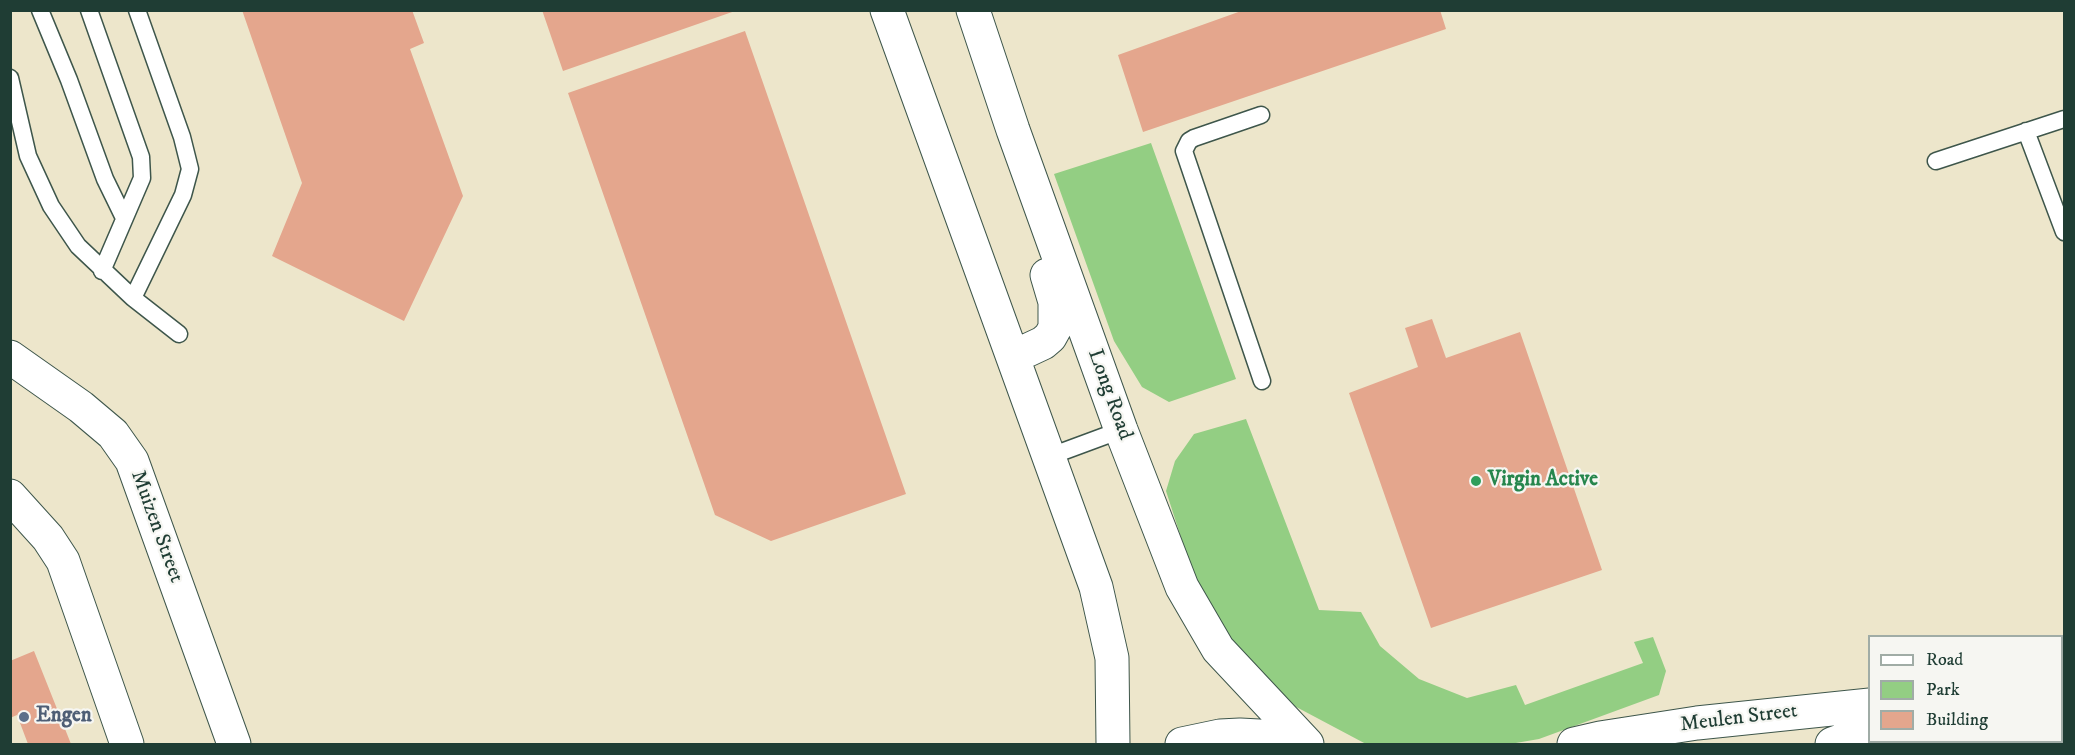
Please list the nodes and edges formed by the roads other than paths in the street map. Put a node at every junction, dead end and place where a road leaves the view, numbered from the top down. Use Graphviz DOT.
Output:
graph roads {
  1 [pos="40,10"];
  2 [pos="89,10"];
  3 [pos="137,10"];
  4 [pos="887,10"];
  5 [pos="907,10"];
  6 [pos="974,10"];
  7 [pos="10,78"];
  8 [pos="1261,115"];
  9 [pos="2064,119"];
  10 [pos="926,121"];
  11 [pos="1013,130"];
  12 [pos="2026,131"];
  13 [pos="1936,161"];
  14 [pos="124,218"];
  15 [pos="2064,232"];
  16 [pos="102,271"];
  17 [pos="133,298"];
  18 [pos="179,334"];
  19 [pos="10,357"];
  20 [pos="1013,357"];
  21 [pos="1262,381"];
  22 [pos="1121,430"];
  23 [pos="1048,457"];
  24 [pos="10,496"];
  25 [pos="1868,705"];
  26 [pos="1868,730"];
  27 [pos="127,744"];
  28 [pos="234,744"];
  29 [pos="1113,744"];
  30 [pos="1182,744"];
  31 [pos="1293,744"];
  32 [pos="1307,744"];
  33 [pos="1574,744"];
  34 [pos="1832,744"];
  1 -- 14 [label="lane"];
  2 -- 14 [label="lane"];
  3 -- 17 [label="lane"];
  4 -- 10 [label="street"];
  5 -- 10 [label="street"];
  6 -- 11 [label="street, Long Road"];
  7 -- 16 [label="lane"];
  8 -- 21 [label="lane"];
  9 -- 12 [label="lane"];
  10 -- 20 [label="street"];
  11 -- 20 [label="street"];
  11 -- 22 [label="street, Long Road"];
  12 -- 13 [label="lane"];
  12 -- 15 [label="lane"];
  14 -- 16 [label="lane"];
  16 -- 17 [label="lane"];
  17 -- 18 [label="lane"];
  19 -- 28 [label="street, Muizen Street"];
  20 -- 23 [label="street"];
  22 -- 23 [label="lane"];
  22 -- 32 [label="street, Long Road"];
  23 -- 29 [label="street"];
  24 -- 27 [label="street"];
  25 -- 33 [label="street, Meulen Street"];
  26 -- 34 [label="street"];
  30 -- 31 [label="street"];
}
